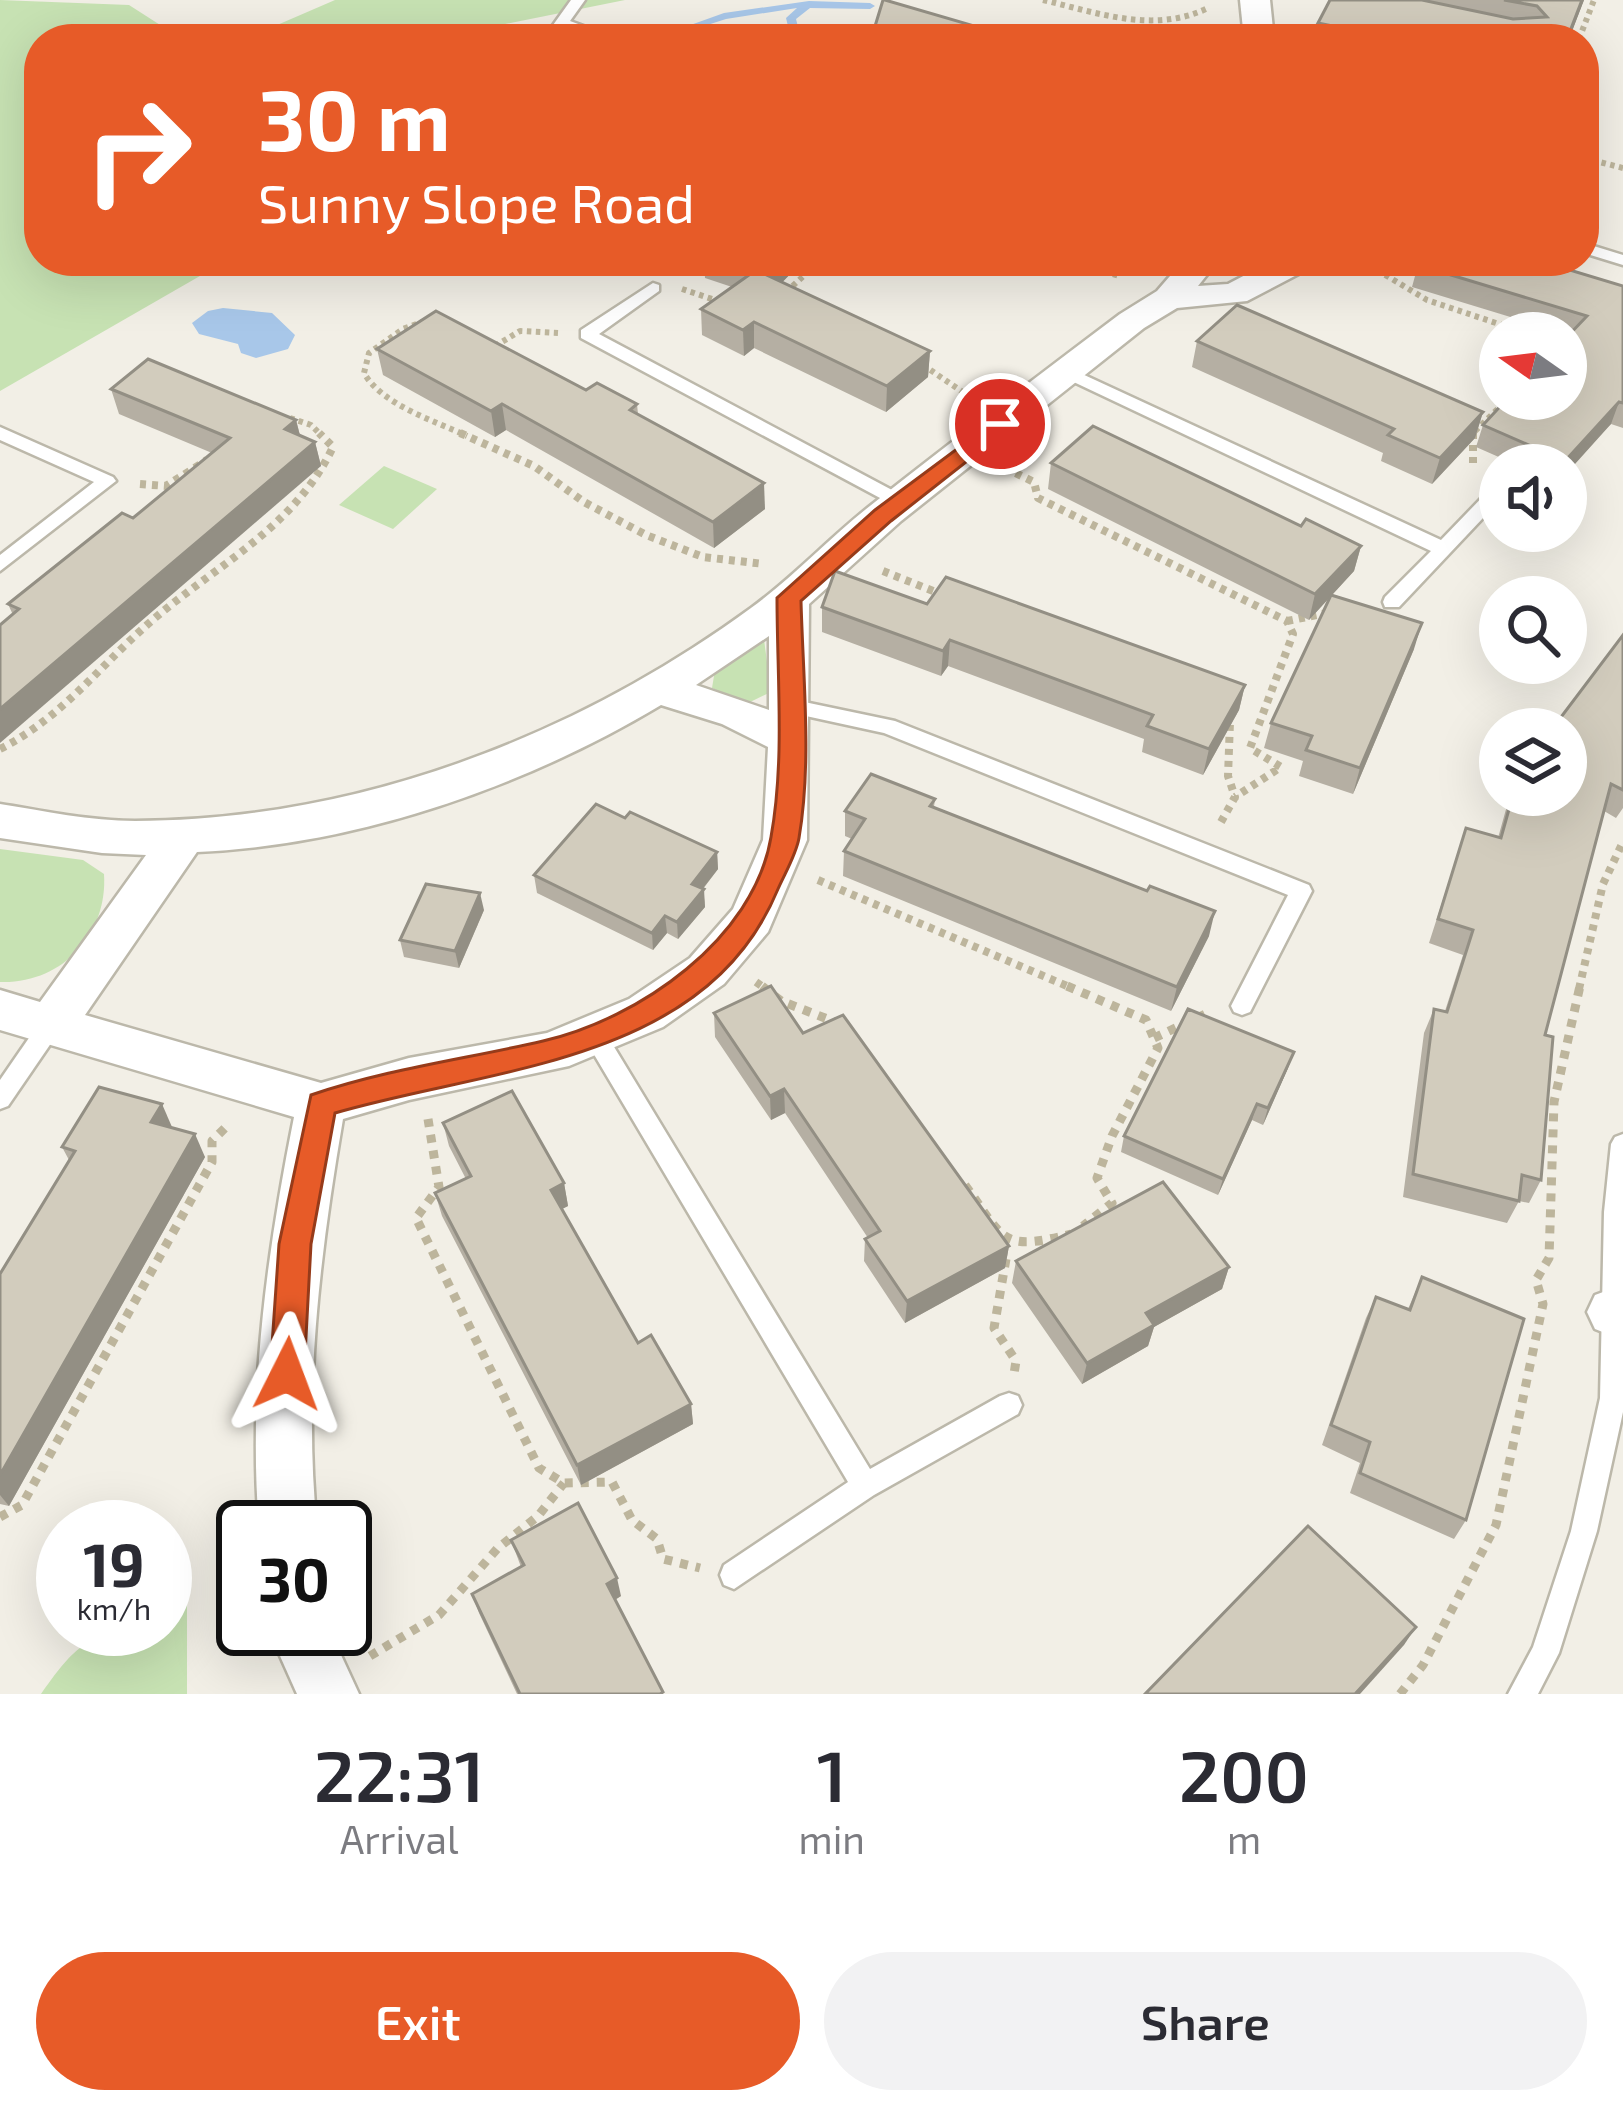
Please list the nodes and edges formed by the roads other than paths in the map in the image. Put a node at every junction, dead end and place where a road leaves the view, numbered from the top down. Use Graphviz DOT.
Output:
graph roads {
  1 [pos="578,0"];
  2 [pos="560,23"];
  3 [pos="563,24"];
  4 [pos="1188,276"];
  5 [pos="1269,276"];
  6 [pos="652,288"];
  7 [pos="1169,298"];
  8 [pos="1067,372"];
  9 [pos="0,433"];
  10 [pos="901,502"];
  11 [pos="1479,502"];
  12 [pos="1443,549"];
  13 [pos="0,565"];
  14 [pos="777,581"];
  15 [pos="1392,602"];
  16 [pos="658,689"];
  17 [pos="790,722"];
  18 [pos="0,821"];
  19 [pos="184,836"];
  20 [pos="1242,1006"];
  21 [pos="0,1010"];
  22 [pos="50,1026"];
  23 [pos="594,1034"];
  24 [pos="0,1099"];
  25 [pos="322,1104"];
  26 [pos="1623,1144"];
  27 [pos="1619,1314"];
  28 [pos="1009,1405"];
  29 [pos="865,1486"];
  30 [pos="286,1500"];
  31 [pos="734,1575"];
  32 [pos="324,1656"];
  33 [pos="345,1678"];
  34 [pos="1522,1694"];
  1 -- 2 [label="lane"];
  2 -- 3 [label="lane"];
  4 -- 7 [label="street"];
  5 -- 7 [label="street"];
  6 -- 10 [label="lane"];
  7 -- 8 [label="street"];
  8 -- 10 [label="street"];
  8 -- 12 [label="lane"];
  9 -- 13 [label="lane"];
  10 -- 14 [label="street"];
  11 -- 12 [label="lane"];
  12 -- 15 [label="lane"];
  14 -- 16 [label="street"];
  14 -- 17 [label="street"];
  16 -- 17 [label="street"];
  16 -- 19 [label="street"];
  17 -- 20 [label="lane"];
  17 -- 23 [label="street"];
  18 -- 19 [label="street"];
  19 -- 22 [label="street"];
  21 -- 22 [label="street"];
  22 -- 24 [label="lane"];
  22 -- 25 [label="street"];
  23 -- 25 [label="street"];
  23 -- 29 [label="lane"];
  25 -- 30 [label="street"];
  26 -- 27 [label="lane"];
  27 -- 34 [label="lane"];
  28 -- 29 [label="lane"];
  29 -- 31 [label="lane"];
  32 -- 33 [label="street"];
}
